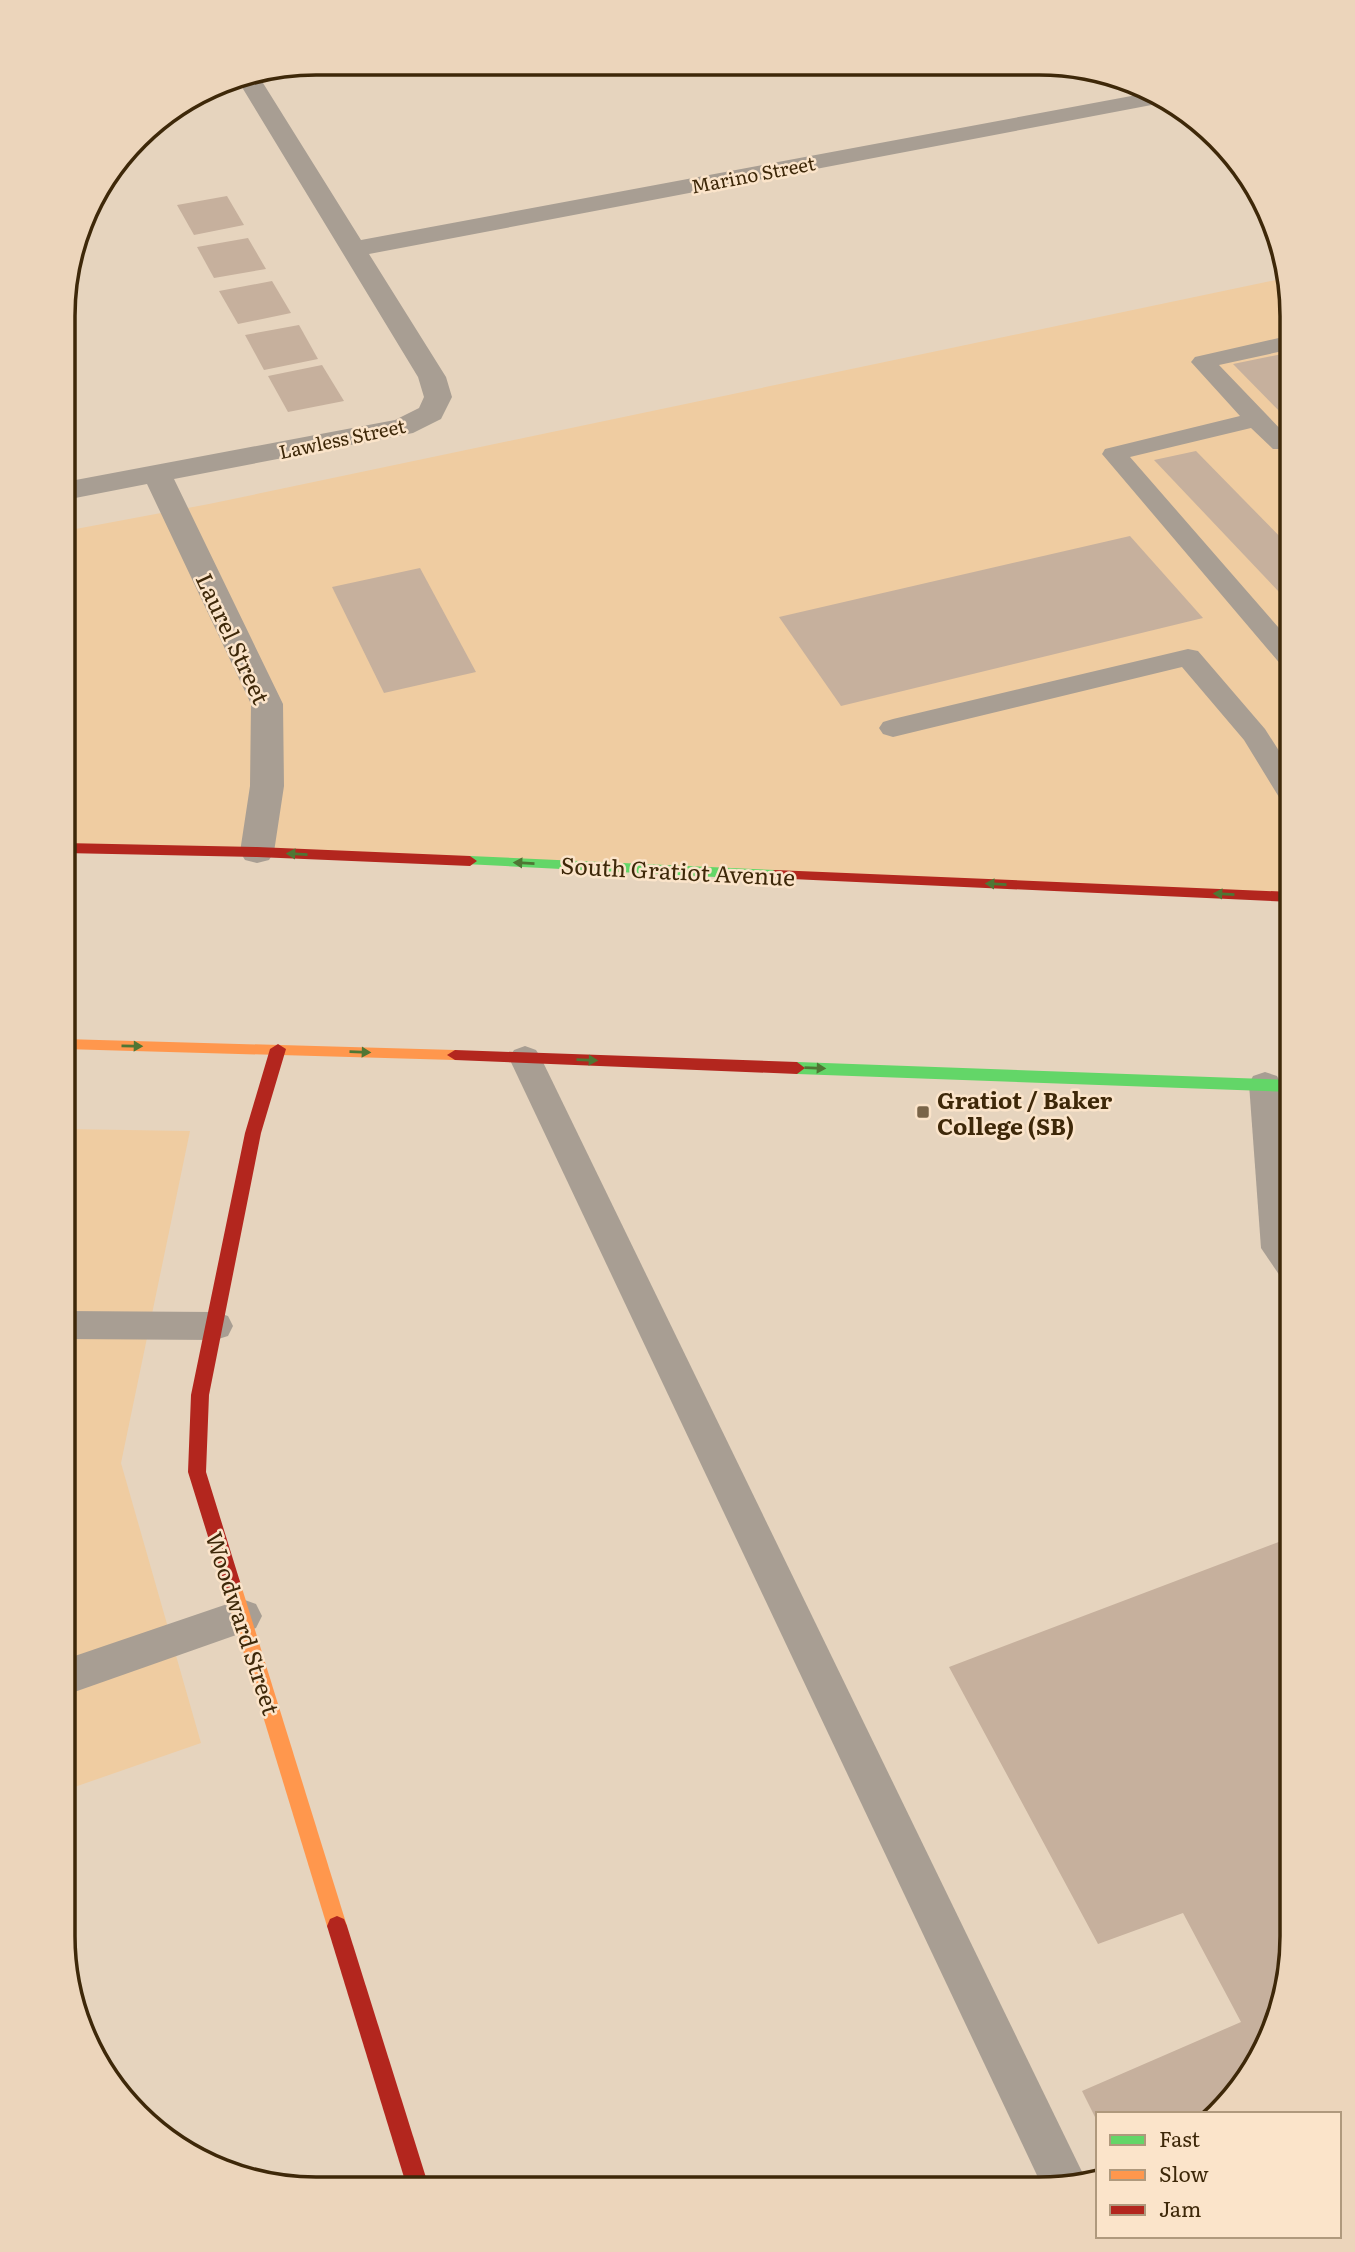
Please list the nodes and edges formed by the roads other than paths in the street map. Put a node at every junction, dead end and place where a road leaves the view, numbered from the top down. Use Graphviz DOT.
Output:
graph roads {
  1 [pos="251,84"];
  2 [pos="1144,101"];
  3 [pos="353,249"];
  4 [pos="1280,345"];
  5 [pos="1255,419"];
  6 [pos="1280,442"];
  7 [pos="157,475"];
  8 [pos="75,489"];
  9 [pos="1280,646"];
  10 [pos="893,728"];
  11 [pos="1280,775"];
  12 [pos="75,848"];
  13 [pos="257,852"];
  14 [pos="1280,896"];
  15 [pos="75,1044"];
  16 [pos="278,1049"];
  17 [pos="525,1058"];
  18 [pos="1278,1085"];
  19 [pos="1279,1250"];
  20 [pos="75,1325"];
  21 [pos="215,1326"];
  22 [pos="242,1616"];
  23 [pos="75,1674"];
  24 [pos="1061,2175"];
  25 [pos="415,2177"];
  1 -- 3 [label="street"];
  2 -- 3 [label="street, Marino Street"];
  3 -- 7 [label="street, Lawless Street"];
  4 -- 5 [label="lane"];
  5 -- 6 [label="lane"];
  5 -- 9 [label="lane"];
  7 -- 8 [label="street, Lawless Street"];
  7 -- 13 [label="street, Laurel Street"];
  10 -- 11 [label="lane"];
  12 -- 13 [label="main road, South Gratiot Avenue"];
  14 -- 13 [label="main road, South Gratiot Avenue, one-way"];
  15 -- 16 [label="main road, one-way"];
  16 -- 17 [label="main road, one-way"];
  16 -- 21 [label="main road, Woodward Street"];
  17 -- 18 [label="main road, one-way"];
  17 -- 24 [label="lane"];
  18 -- 19 [label="lane"];
  20 -- 21 [label="lane"];
  21 -- 22 [label="main road, Woodward Street"];
  22 -- 23 [label="lane"];
  22 -- 25 [label="main road, Woodward Street"];
}
